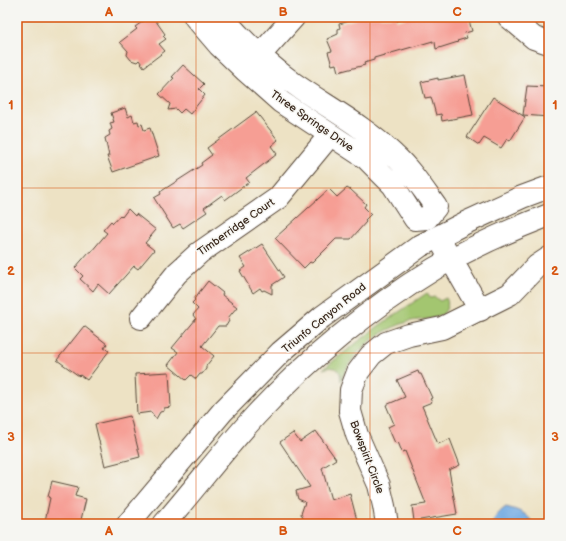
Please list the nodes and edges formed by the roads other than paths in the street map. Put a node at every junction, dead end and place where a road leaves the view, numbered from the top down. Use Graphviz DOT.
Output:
graph roads {
  1 [pos="195,17"];
  2 [pos="222,17"];
  3 [pos="294,17"];
  4 [pos="508,17"];
  5 [pos="549,43"];
  6 [pos="253,63"];
  7 [pos="330,135"];
  8 [pos="549,187"];
  9 [pos="549,215"];
  10 [pos="427,218"];
  11 [pos="438,237"];
  12 [pos="549,258"];
  13 [pos="452,260"];
  14 [pos="480,310"];
  15 [pos="140,318"];
  16 [pos="128,524"];
  17 [pos="164,524"];
  18 [pos="387,524"];
  1 -- 6 [label="street, Three Springs Drive"];
  2 -- 6 [label="street, Three Springs Drive"];
  3 -- 6 [label="street"];
  4 -- 5 [label="street"];
  6 -- 7 [label="street, Three Springs Drive"];
  6 -- 10 [label="street, Three Springs Drive"];
  7 -- 10 [label="street, Three Springs Drive"];
  7 -- 15 [label="street, Timberridge Court"];
  8 -- 11 [label="street, Triunfo Canyon Road"];
  9 -- 13 [label="street"];
  10 -- 11 [label="street"];
  11 -- 13 [label="street"];
  11 -- 16 [label="street, Triunfo Canyon Road"];
  12 -- 14 [label="street"];
  13 -- 14 [label="street"];
  13 -- 17 [label="street"];
  14 -- 18 [label="street, Bowspirit Circle"];
}
